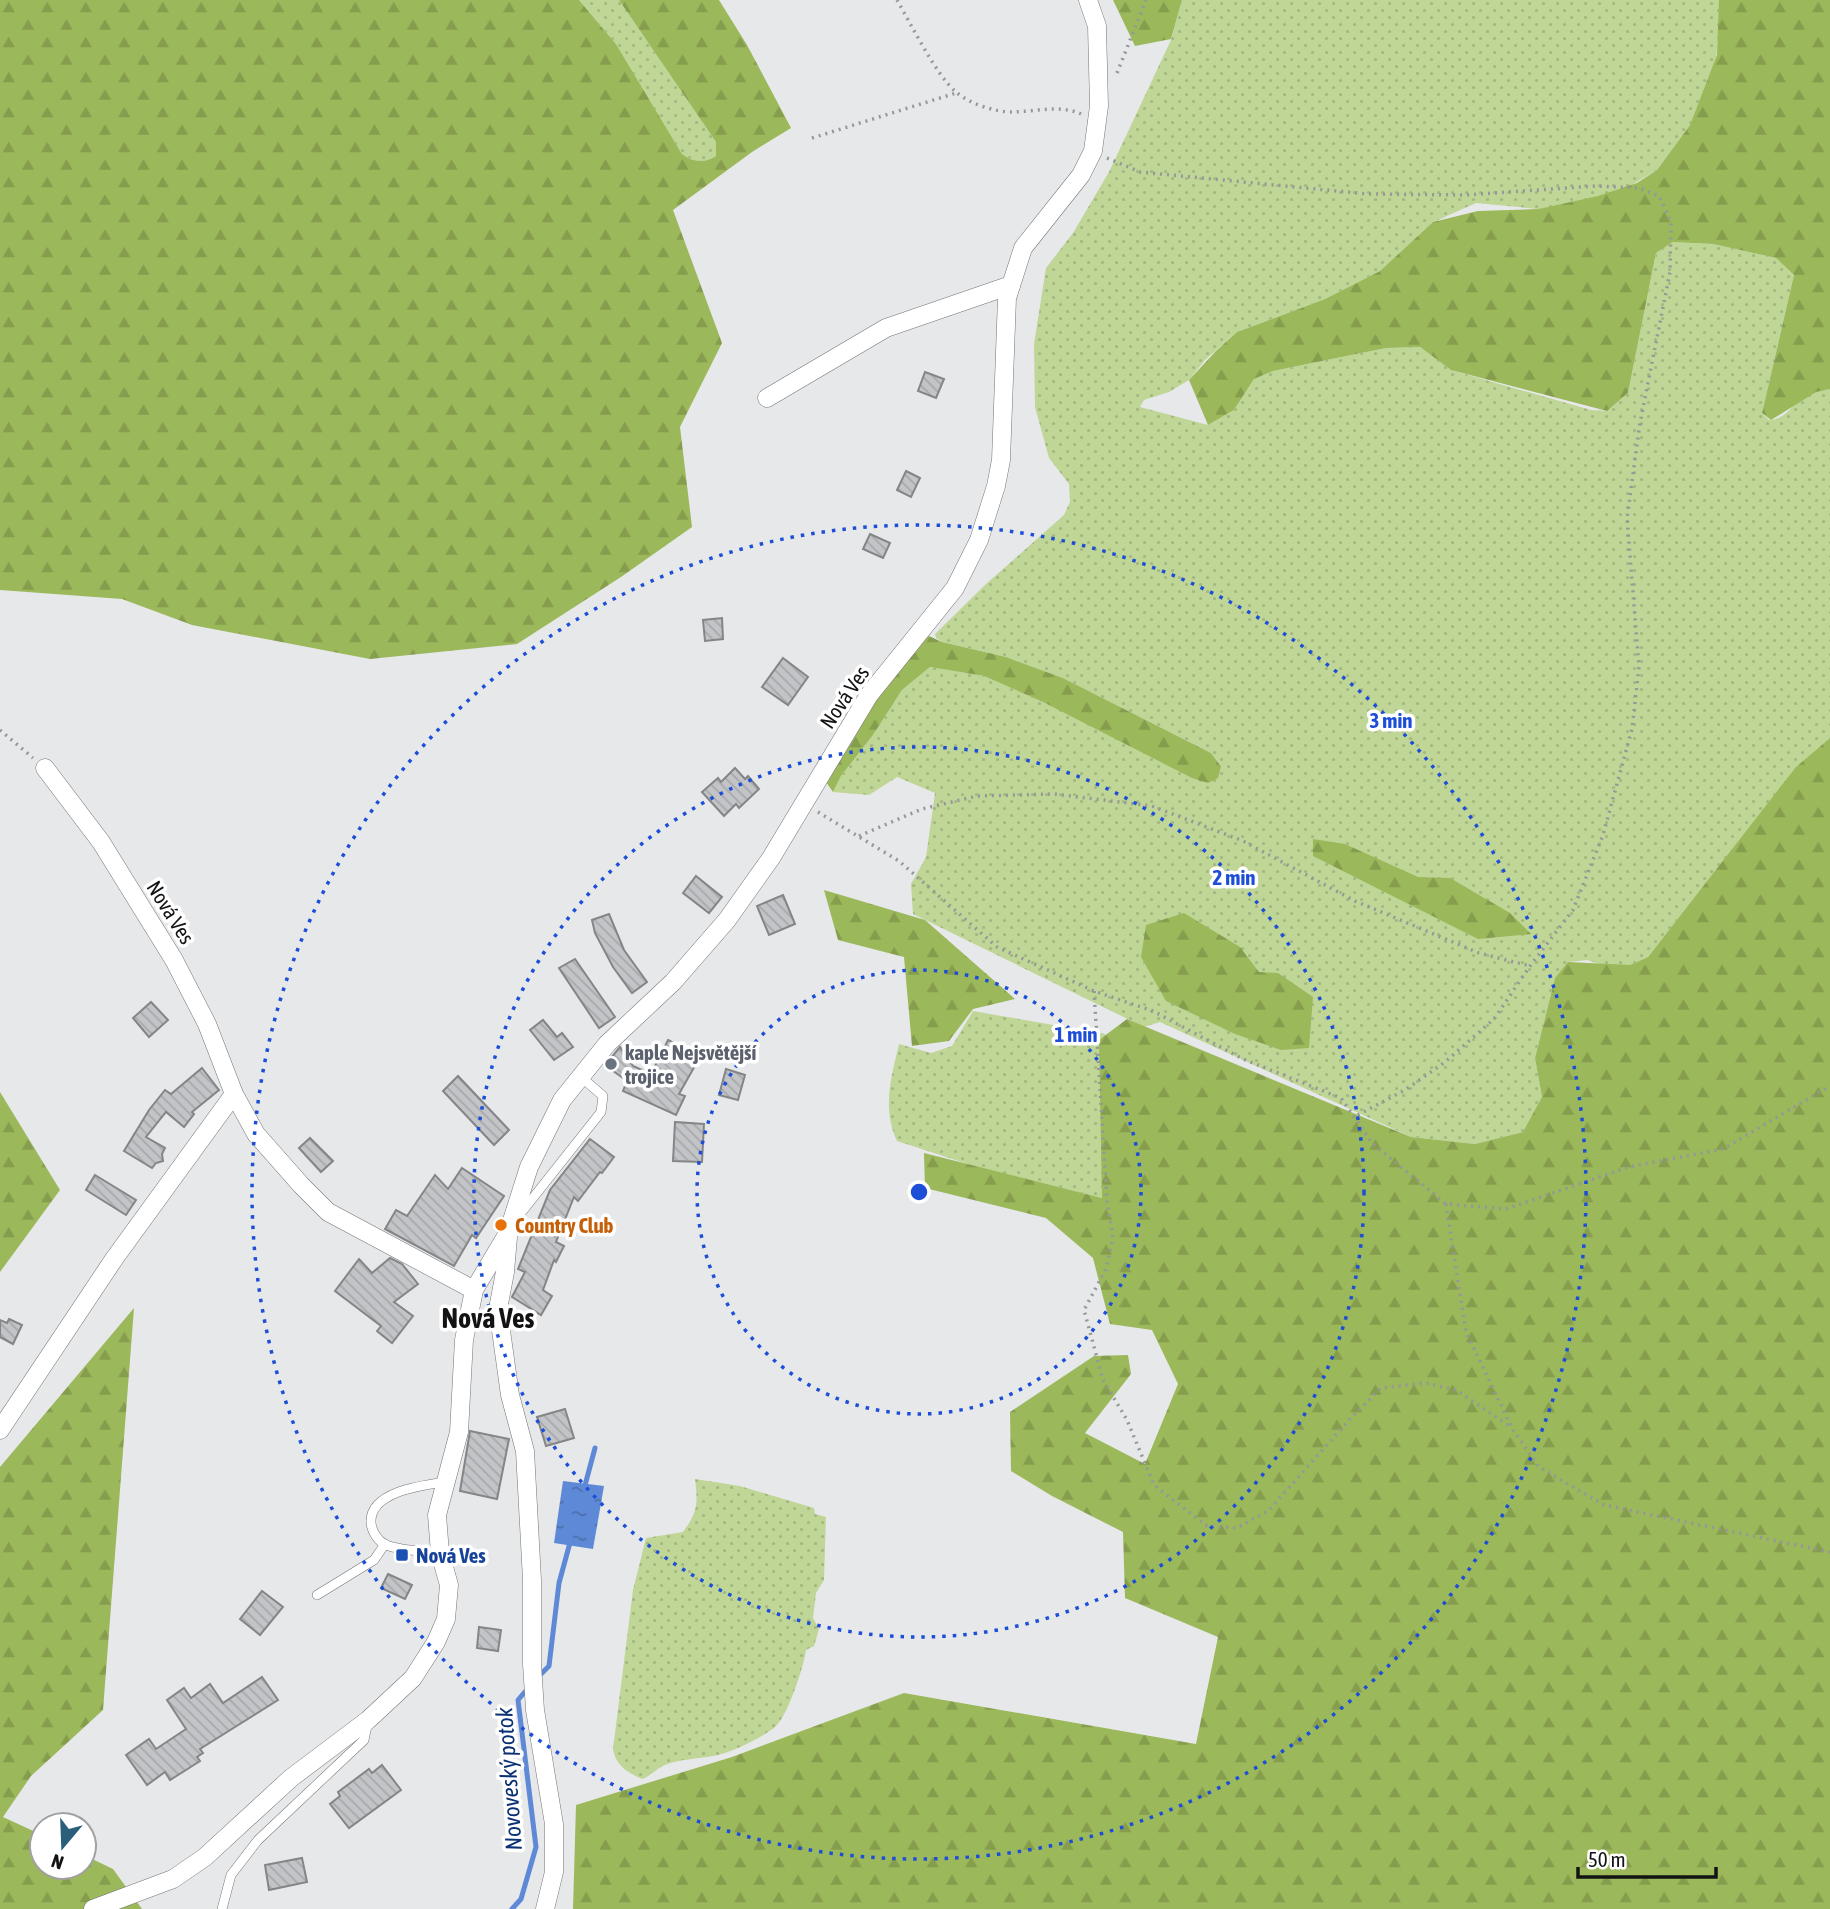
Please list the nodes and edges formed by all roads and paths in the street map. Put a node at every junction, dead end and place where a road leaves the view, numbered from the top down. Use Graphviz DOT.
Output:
graph roads {
  1 [pos="897,0"];
  2 [pos="1088,0"];
  3 [pos="1146,0"];
  4 [pos="1117,73"];
  5 [pos="956,93"];
  6 [pos="1097,122"];
  7 [pos="812,138"];
  8 [pos="1093,151"];
  9 [pos="1012,285"];
  10 [pos="767,398"];
  11 [pos="0,730"];
  12 [pos="45,768"];
  13 [pos="804,803"];
  14 [pos="858,836"];
  15 [pos="1530,966"];
  16 [pos="1094,991"];
  17 [pos="581,1077"];
  18 [pos="1830,1086"];
  19 [pos="234,1094"];
  20 [pos="1354,1117"];
  21 [pos="1446,1204"];
  22 [pos="510,1229"];
  23 [pos="474,1290"];
  24 [pos="1511,1428"];
  25 [pos="0,1430"];
  26 [pos="446,1482"];
  27 [pos="385,1544"];
  28 [pos="1830,1552"];
  29 [pos="440,1553"];
  30 [pos="317,1595"];
  31 [pos="368,1720"];
  32 [pos="93,1909"];
  33 [pos="222,1909"];
  34 [pos="545,1909"];
  1 -- 5 [label="path"];
  2 -- 6 [label="street, Nová Ves"];
  3 -- 4 [label="path"];
  5 -- 6 [label="path"];
  5 -- 7 [label="path"];
  6 -- 8 [label="street, Nová Ves"];
  8 -- 9 [label="street, Nová Ves"];
  8 -- 15 [label="path"];
  9 -- 10 [label="street"];
  9 -- 13 [label="street, Nová Ves"];
  11 -- 12 [label="path"];
  12 -- 19 [label="street, Nová Ves"];
  13 -- 14 [label="path"];
  13 -- 17 [label="street, Nová Ves"];
  14 -- 15 [label="path"];
  14 -- 16 [label="path"];
  15 -- 20 [label="path"];
  16 -- 20 [label="path"];
  16 -- 24 [label="path"];
  17 -- 22 [label="street, Nová Ves"];
  17 -- 22 [label="lane, Nová Ves"];
  18 -- 21 [label="path"];
  19 -- 23 [label="street, Nová Ves"];
  19 -- 25 [label="street"];
  20 -- 21 [label="path"];
  21 -- 24 [label="path"];
  22 -- 23 [label="street, Nová Ves"];
  22 -- 34 [label="street, Nová Ves"];
  23 -- 26 [label="street, Nová Ves"];
  24 -- 28 [label="path"];
  26 -- 27 [label="lane"];
  26 -- 29 [label="street, Nová Ves"];
  27 -- 29 [label="lane"];
  27 -- 30 [label="lane"];
  29 -- 31 [label="street, Nová Ves"];
  31 -- 32 [label="street, Nová Ves"];
  31 -- 33 [label="lane"];
}
